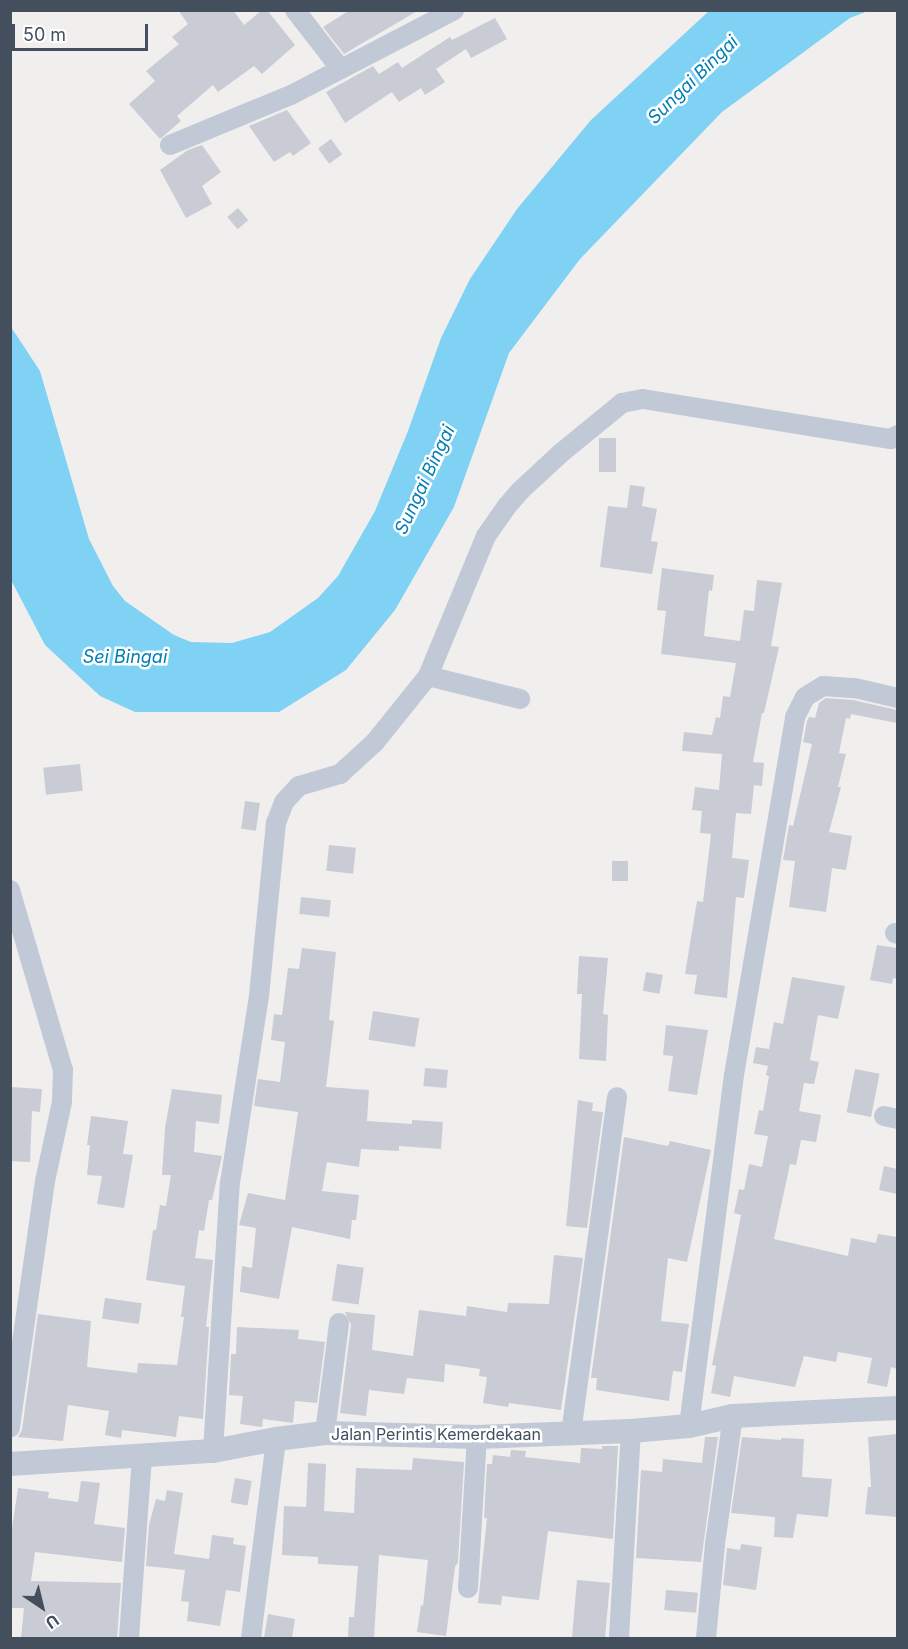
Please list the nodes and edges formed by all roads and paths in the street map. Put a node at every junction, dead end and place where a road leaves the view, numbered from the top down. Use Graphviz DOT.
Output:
graph roads {
  1 [pos="295,10"];
  2 [pos="454,10"];
  3 [pos="340,68"];
  4 [pos="170,145"];
  5 [pos="897,435"];
  6 [pos="428,676"];
  7 [pos="897,698"];
  8 [pos="520,699"];
  9 [pos="10,890"];
  10 [pos="617,1097"];
  11 [pos="339,1323"];
  12 [pos="897,1408"];
  13 [pos="732,1416"];
  14 [pos="689,1426"];
  15 [pos="10,1428"];
  16 [pos="631,1431"];
  17 [pos="325,1433"];
  18 [pos="571,1433"];
  19 [pos="477,1437"];
  20 [pos="276,1439"];
  21 [pos="213,1451"];
  22 [pos="142,1455"];
  23 [pos="10,1464"];
  24 [pos="468,1588"];
  25 [pos="129,1638"];
  26 [pos="251,1638"];
  27 [pos="620,1638"];
  28 [pos="706,1638"];
  1 -- 3 [label="street"];
  2 -- 3 [label="street"];
  3 -- 4 [label="street"];
  5 -- 6 [label="street"];
  6 -- 8 [label="street"];
  6 -- 21 [label="street"];
  7 -- 14 [label="street"];
  9 -- 15 [label="street"];
  10 -- 18 [label="street"];
  11 -- 17 [label="street"];
  12 -- 13 [label="street, Jalan Perintis Kemerdekaan"];
  13 -- 14 [label="street, Jalan Perintis Kemerdekaan"];
  13 -- 28 [label="street"];
  14 -- 16 [label="street, Jalan Perintis Kemerdekaan"];
  16 -- 18 [label="street, Jalan Perintis Kemerdekaan"];
  16 -- 27 [label="street"];
  17 -- 19 [label="street, Jalan Perintis Kemerdekaan"];
  17 -- 20 [label="street, Jalan Perintis Kemerdekaan"];
  18 -- 19 [label="street, Jalan Perintis Kemerdekaan"];
  19 -- 24 [label="street"];
  20 -- 21 [label="street, Jalan Perintis Kemerdekaan"];
  20 -- 26 [label="street"];
  21 -- 22 [label="street, Jalan Perintis Kemerdekaan"];
  22 -- 23 [label="street, Jalan Perintis Kemerdekaan"];
  22 -- 25 [label="street"];
}
